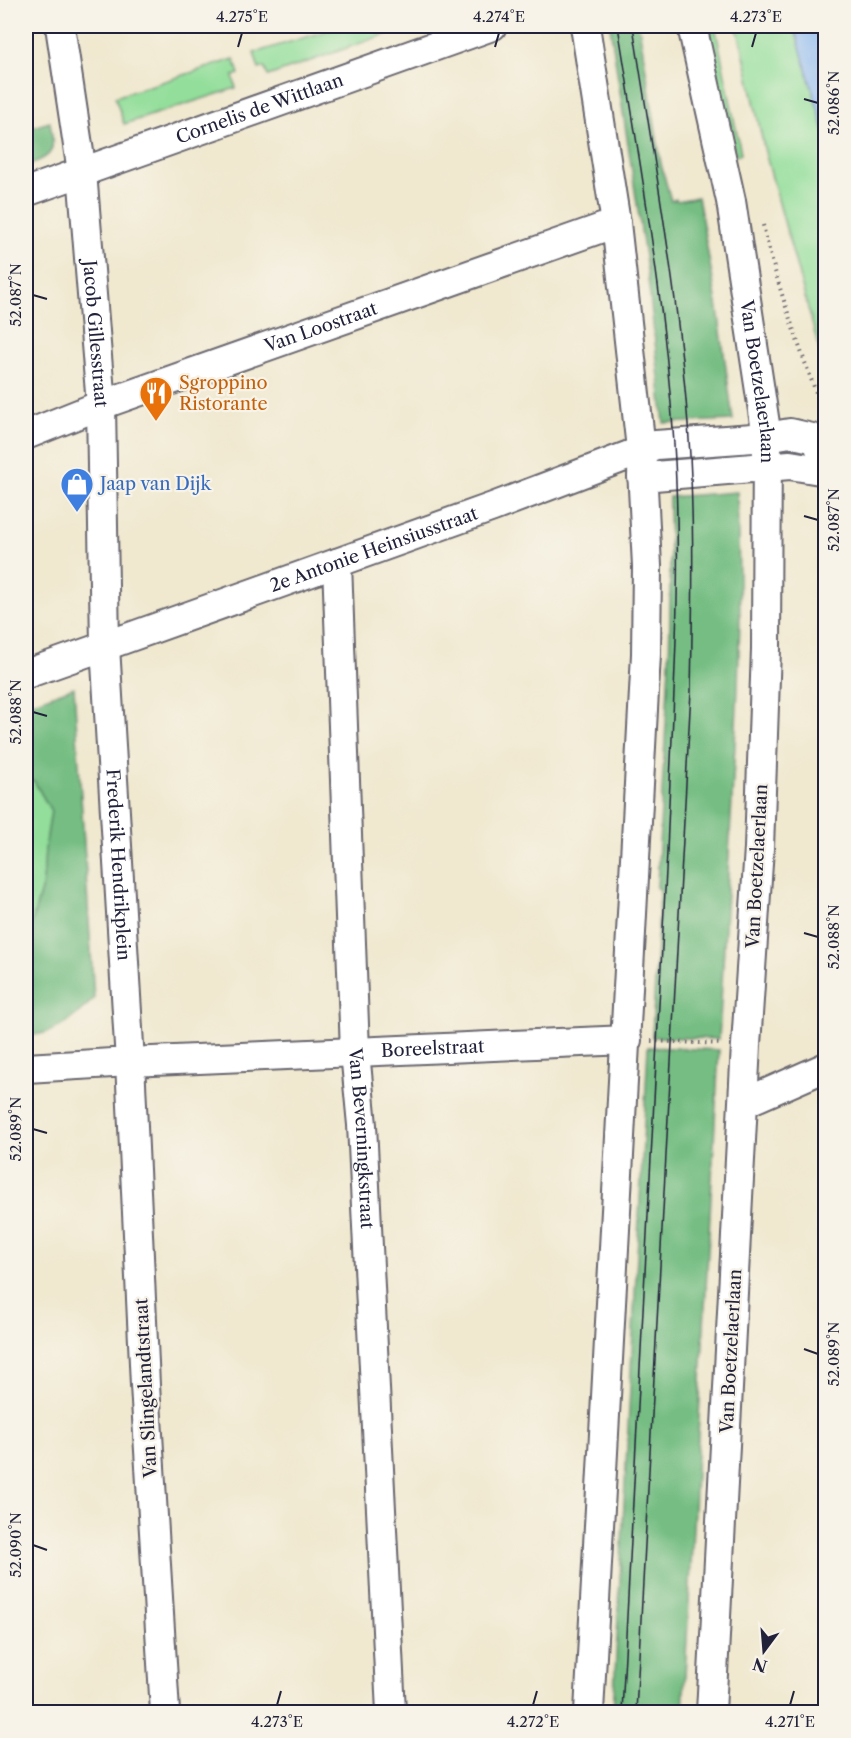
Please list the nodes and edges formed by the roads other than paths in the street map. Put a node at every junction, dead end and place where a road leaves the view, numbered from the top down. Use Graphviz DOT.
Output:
graph roads {
  1 [pos="60,26"];
  2 [pos="492,26"];
  3 [pos="585,26"];
  4 [pos="692,26"];
  5 [pos="82,172"];
  6 [pos="26,192"];
  7 [pos="616,223"];
  8 [pos="101,405"];
  9 [pos="26,435"];
  10 [pos="767,437"];
  11 [pos="641,450"];
  12 [pos="825,461"];
  13 [pos="768,467"];
  14 [pos="825,471"];
  15 [pos="642,477"];
  16 [pos="337,563"];
  17 [pos="105,646"];
  18 [pos="26,674"];
  19 [pos="627,1040"];
  20 [pos="355,1052"];
  21 [pos="130,1062"];
  22 [pos="825,1067"];
  23 [pos="26,1068"];
  24 [pos="744,1103"];
  25 [pos="165,1713"];
  26 [pos="391,1713"];
  27 [pos="589,1713"];
  28 [pos="711,1713"];
  1 -- 5 [label="street, Jacob Gillesstraat"];
  2 -- 5 [label="street, Cornelis de Wittlaan"];
  3 -- 7 [label="street"];
  4 -- 10 [label="street, Van Boetzelaerlaan"];
  5 -- 6 [label="street, Cornelis de Wittlaan"];
  5 -- 8 [label="street, Jacob Gillesstraat"];
  7 -- 8 [label="street, Van Loostraat"];
  7 -- 11 [label="street"];
  8 -- 9 [label="street, Van Loostraat"];
  8 -- 17 [label="street, Jacob Gillesstraat"];
  10 -- 11 [label="street, 2e Antonie Heinsiusstraat"];
  10 -- 12 [label="street, 2e Antonie Heinsiusstraat"];
  10 -- 13 [label="street, Van Boetzelaerlaan"];
  11 -- 15 [label="street"];
  11 -- 16 [label="street, 2e Antonie Heinsiusstraat"];
  13 -- 14 [label="street"];
  13 -- 15 [label="street"];
  13 -- 24 [label="street, Van Boetzelaerlaan"];
  15 -- 19 [label="street"];
  16 -- 17 [label="street, 2e Antonie Heinsiusstraat"];
  16 -- 20 [label="street, Van Beverningkstraat"];
  17 -- 18 [label="street"];
  17 -- 21 [label="street, Frederik Hendrikplein"];
  19 -- 20 [label="street, Boreelstraat"];
  19 -- 27 [label="street"];
  20 -- 21 [label="street, Boreelstraat"];
  20 -- 26 [label="street, Van Beverningkstraat"];
  21 -- 23 [label="street"];
  21 -- 25 [label="street, Van Slingelandtstraat"];
  22 -- 24 [label="street"];
  24 -- 28 [label="street, Van Boetzelaerlaan"];
}
